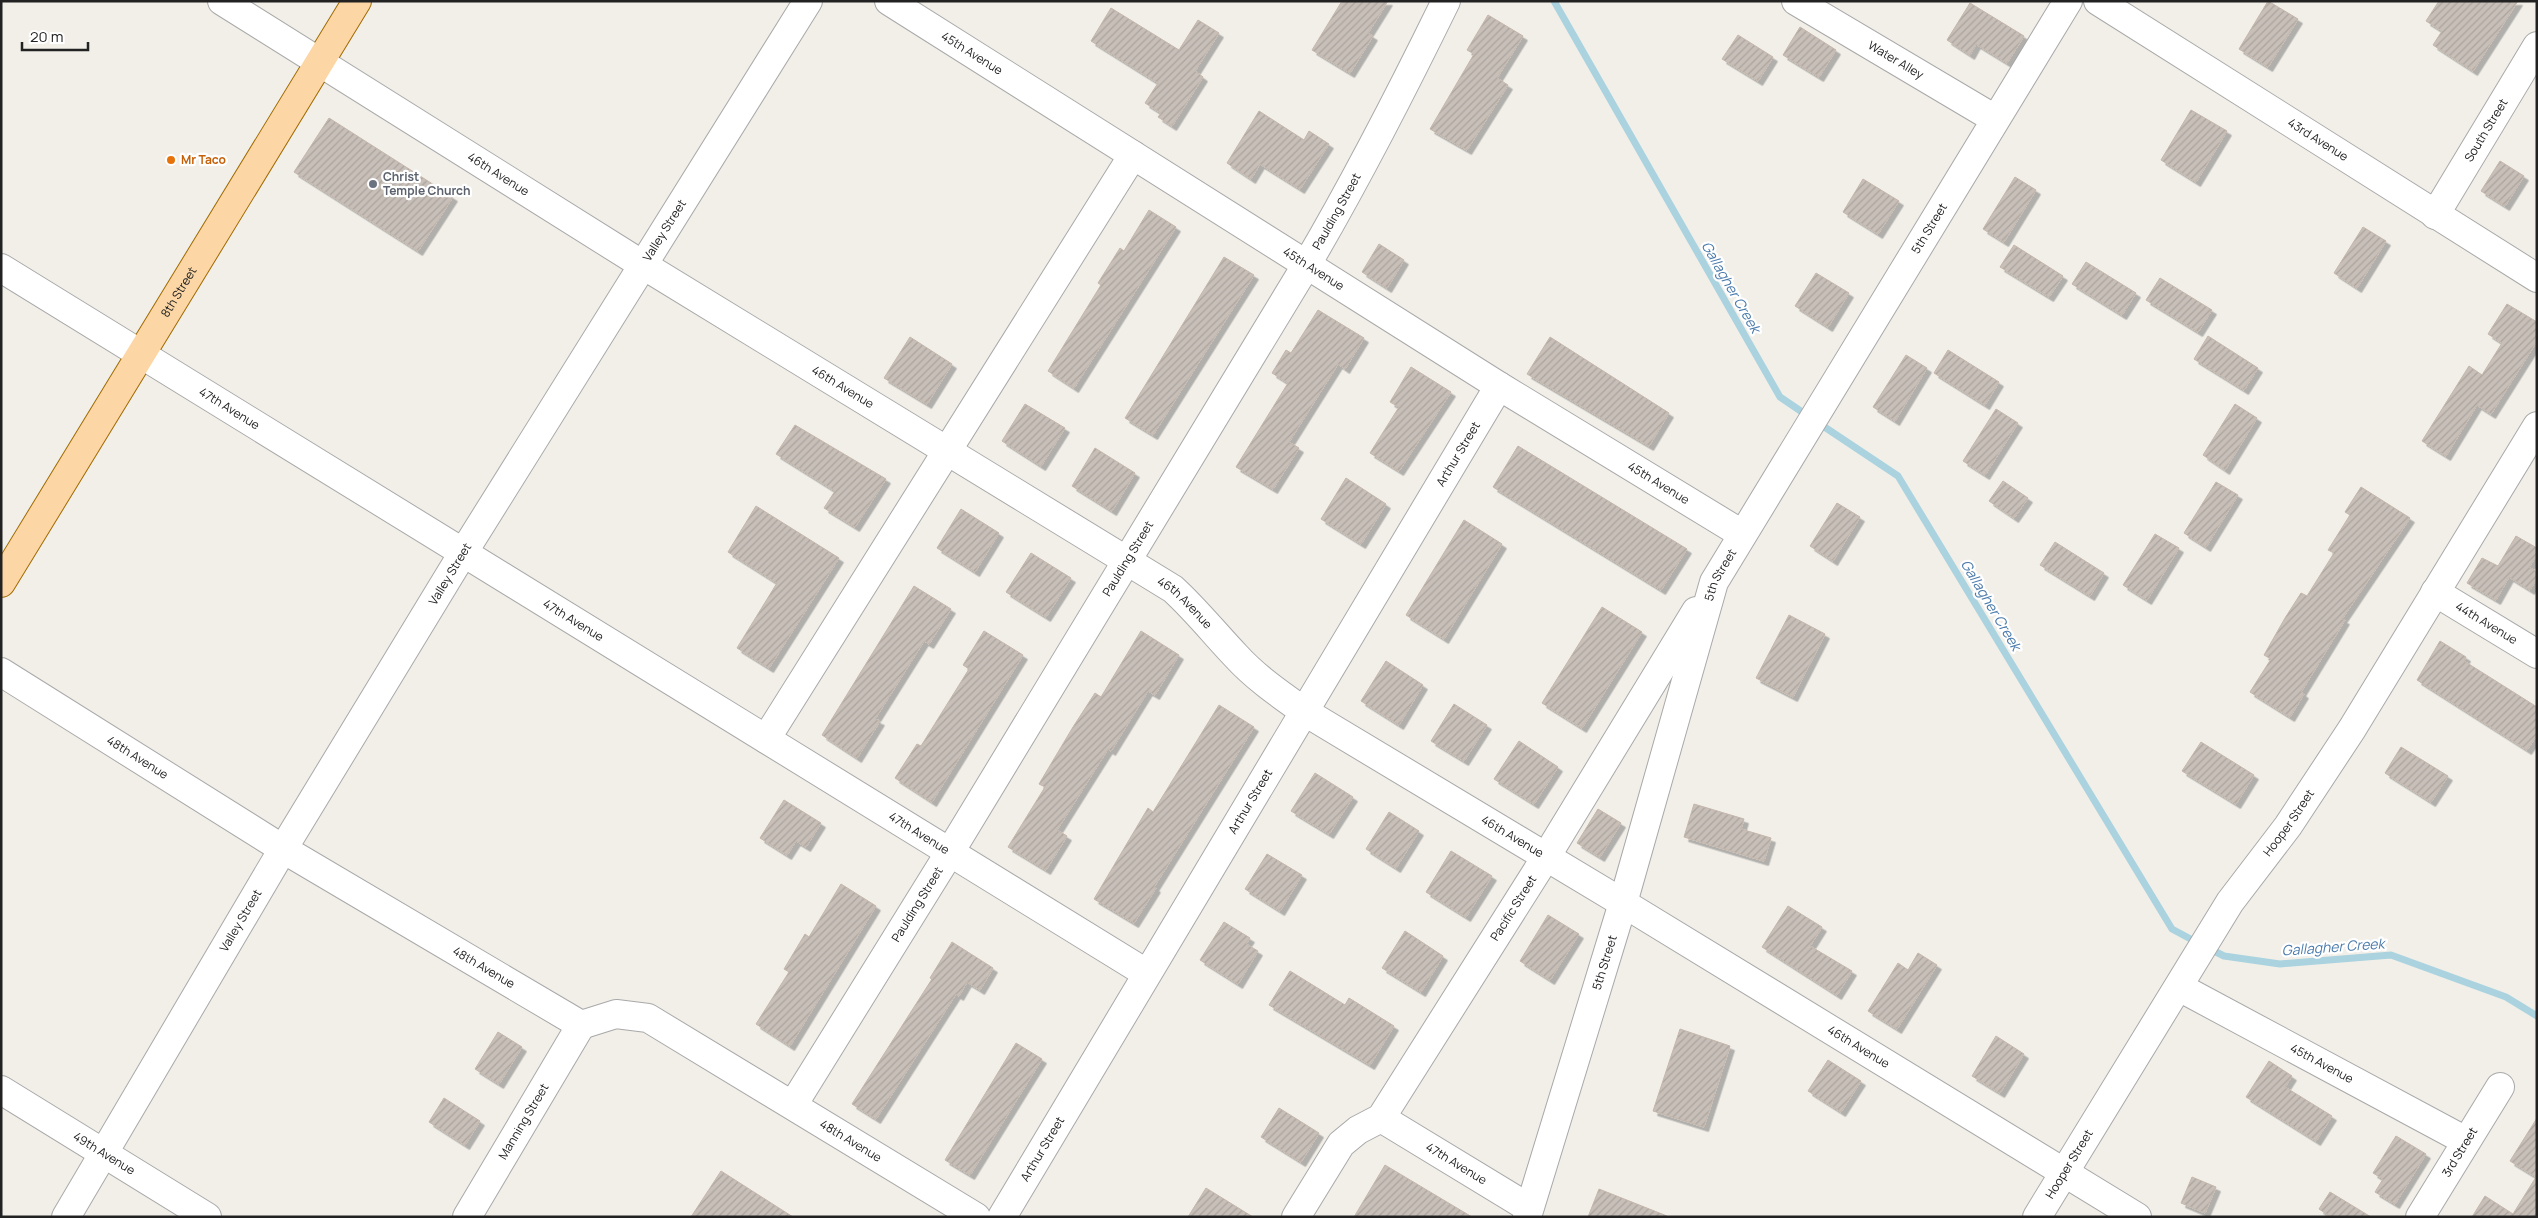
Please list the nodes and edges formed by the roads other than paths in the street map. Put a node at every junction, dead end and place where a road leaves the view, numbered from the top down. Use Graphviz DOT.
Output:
graph roads {
  1 [pos="222,1"];
  2 [pos="356,1"];
  3 [pos="808,1"];
  4 [pos="889,1"];
  5 [pos="1446,1"];
  6 [pos="1796,1"];
  7 [pos="2068,1"];
  8 [pos="2098,1"];
  9 [pos="2537,46"];
  10 [pos="319,61"];
  11 [pos="1995,119"];
  12 [pos="1133,155"];
  13 [pos="2436,215"];
  14 [pos="1306,264"];
  15 [pos="643,265"];
  16 [pos="1,268"];
  17 [pos="2537,278"];
  18 [pos="141,354"];
  19 [pos="1499,386"];
  20 [pos="2537,426"];
  21 [pos="948,450"];
  22 [pos="1742,534"];
  23 [pos="463,553"];
  24 [pos="1128,560"];
  25 [pos="1714,582"];
  26 [pos="1,583"];
  27 [pos="2435,592"];
  28 [pos="2537,654"];
  29 [pos="1,672"];
  30 [pos="1305,712"];
  31 [pos="766,739"];
  32 [pos="282,849"];
  33 [pos="950,852"];
  34 [pos="1546,857"];
  35 [pos="1623,903"];
  36 [pos="1146,973"];
  37 [pos="2183,979"];
  38 [pos="581,1025"];
  39 [pos="2500,1087"];
  40 [pos="1,1090"];
  41 [pos="793,1105"];
  42 [pos="1381,1118"];
  43 [pos="2466,1141"];
  44 [pos="105,1154"];
  45 [pos="2064,1172"];
  46 [pos="1528,1213"];
  47 [pos="66,1217"];
  48 [pos="207,1217"];
  49 [pos="467,1217"];
  50 [pos="976,1217"];
  51 [pos="1002,1217"];
  52 [pos="1296,1217"];
  53 [pos="2037,1217"];
  54 [pos="2138,1217"];
  55 [pos="2420,1217"];
  1 -- 10 [label="street, 46th Avenue"];
  2 -- 10 [label="main road, 8th Street"];
  3 -- 15 [label="street, Valley Street"];
  4 -- 12 [label="street, 45th Avenue"];
  5 -- 14 [label="street, Paulding Street"];
  6 -- 11 [label="street, Water Alley"];
  7 -- 11 [label="street, 5th Street"];
  8 -- 13 [label="street, 43rd Avenue"];
  9 -- 13 [label="street, South Street"];
  10 -- 15 [label="street, 46th Avenue"];
  10 -- 18 [label="main road, 8th Street"];
  11 -- 22 [label="street, 5th Street"];
  12 -- 14 [label="street, 45th Avenue"];
  12 -- 21 [label="street"];
  13 -- 17 [label="street, 43rd Avenue"];
  14 -- 19 [label="street, 45th Avenue"];
  14 -- 24 [label="street, Paulding Street"];
  15 -- 21 [label="street, 46th Avenue"];
  15 -- 23 [label="street, Valley Street"];
  16 -- 18 [label="street, 47th Avenue"];
  18 -- 23 [label="street, 47th Avenue"];
  18 -- 26 [label="main road, 8th Street"];
  19 -- 22 [label="street, 45th Avenue"];
  19 -- 30 [label="street, Arthur Street"];
  20 -- 27 [label="street, Hooper Street"];
  21 -- 24 [label="street, 46th Avenue"];
  21 -- 31 [label="street"];
  22 -- 25 [label="street, 5th Street"];
  23 -- 31 [label="street, 47th Avenue"];
  23 -- 32 [label="street, Valley Street"];
  24 -- 30 [label="street, 46th Avenue"];
  24 -- 33 [label="street, Paulding Street"];
  25 -- 34 [label="street, Pacific Street"];
  25 -- 35 [label="street, 5th Street"];
  27 -- 28 [label="street, 44th Avenue"];
  27 -- 37 [label="street, Hooper Street"];
  29 -- 32 [label="street, 48th Avenue"];
  30 -- 34 [label="street, 46th Avenue"];
  30 -- 36 [label="street, Arthur Street"];
  31 -- 33 [label="street, 47th Avenue"];
  32 -- 38 [label="street, 48th Avenue"];
  32 -- 44 [label="street, Valley Street"];
  33 -- 36 [label="street, 47th Avenue"];
  33 -- 41 [label="street, Paulding Street"];
  34 -- 35 [label="street, 46th Avenue"];
  34 -- 42 [label="street, Pacific Street"];
  35 -- 45 [label="street, 46th Avenue"];
  35 -- 46 [label="street, 5th Street"];
  36 -- 51 [label="street, Arthur Street"];
  37 -- 43 [label="street, 45th Avenue"];
  37 -- 45 [label="street, Hooper Street"];
  38 -- 41 [label="street, 48th Avenue"];
  38 -- 49 [label="street, Manning Street"];
  39 -- 43 [label="street, 3rd Street"];
  40 -- 44 [label="street, 49th Avenue"];
  41 -- 50 [label="street, 48th Avenue"];
  42 -- 46 [label="street, 47th Avenue"];
  42 -- 52 [label="street"];
  43 -- 55 [label="street, 3rd Street"];
  44 -- 47 [label="street, Valley Street"];
  44 -- 48 [label="street, 49th Avenue"];
  45 -- 53 [label="street, Hooper Street"];
  45 -- 54 [label="street, 46th Avenue"];
}
